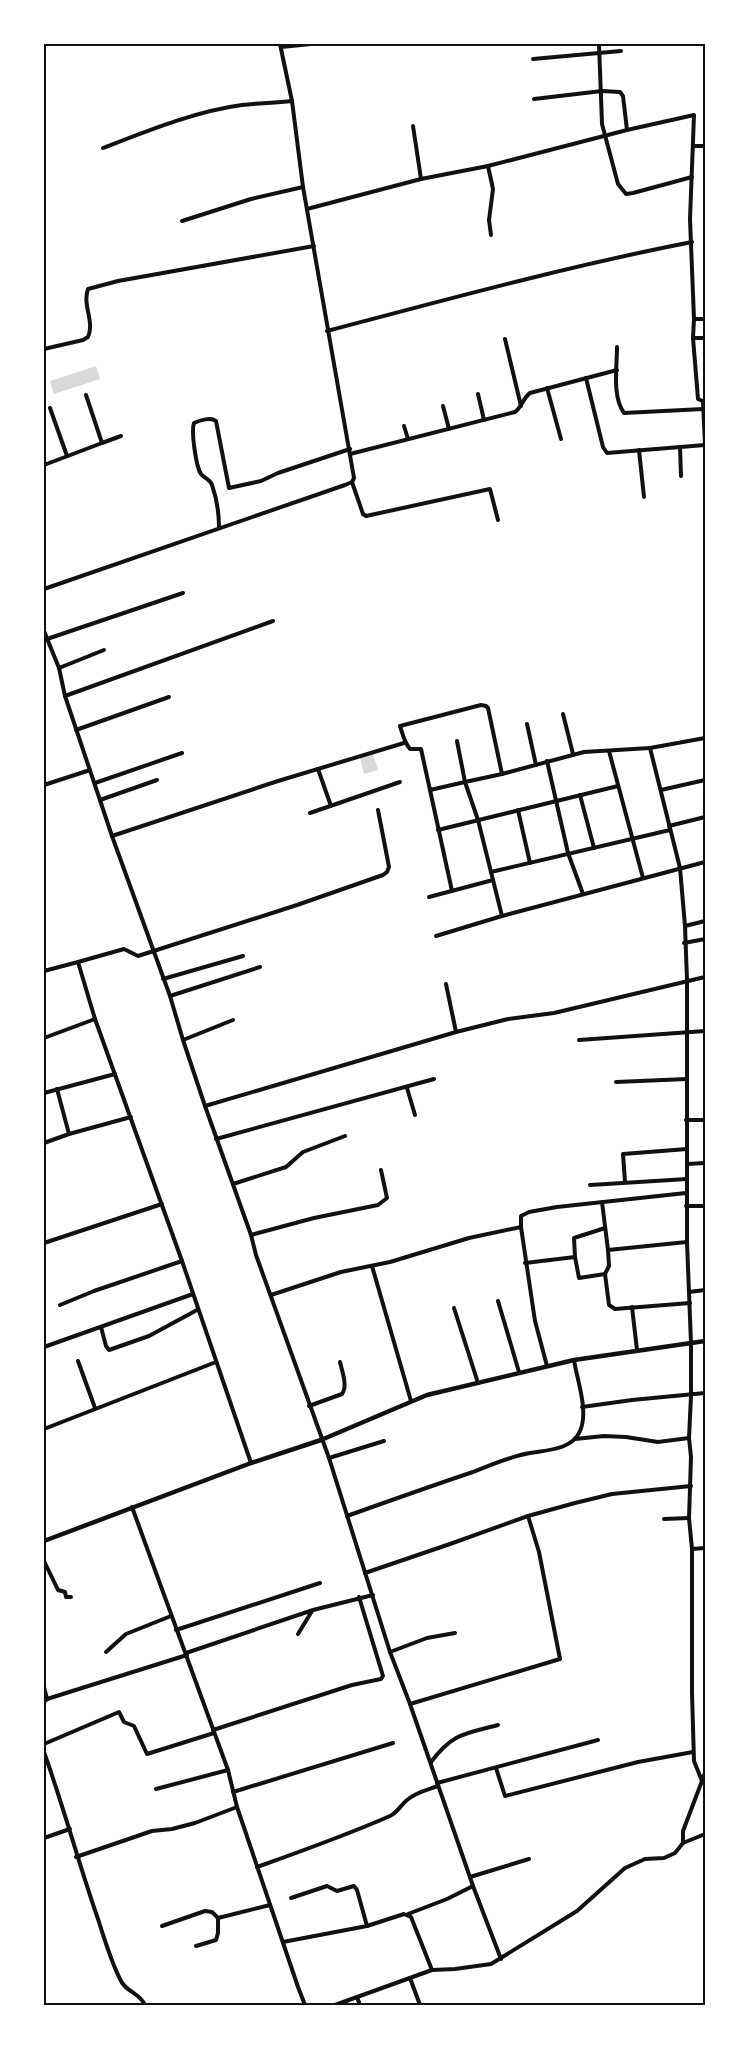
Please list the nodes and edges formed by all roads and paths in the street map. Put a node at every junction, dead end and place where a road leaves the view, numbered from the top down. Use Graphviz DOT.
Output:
graph roads {
  1 [pos="310,44"];
  2 [pos="599,44"];
  3 [pos="280,46"];
  4 [pos="621,51"];
  5 [pos="600,53"];
  6 [pos="532,59"];
  7 [pos="602,91"];
  8 [pos="534,99"];
  9 [pos="292,101"];
  10 [pos="413,126"];
  11 [pos="627,130"];
  12 [pos="606,136"];
  13 [pos="693,146"];
  14 [pos="705,146"];
  15 [pos="103,148"];
  16 [pos="488,166"];
  17 [pos="692,177"];
  18 [pos="421,179"];
  19 [pos="303,187"];
  20 [pos="308,209"];
  21 [pos="182,220"];
  22 [pos="491,234"];
  23 [pos="692,242"];
  24 [pos="314,246"];
  25 [pos="694,319"];
  26 [pos="705,319"];
  27 [pos="327,331"];
  28 [pos="693,338"];
  29 [pos="705,338"];
  30 [pos="505,339"];
  31 [pos="617,347"];
  32 [pos="44,349"];
  33 [pos="617,370"];
  34 [pos="586,378"];
  35 [pos="547,388"];
  36 [pos="478,394"];
  37 [pos="86,395"];
  38 [pos="704,402"];
  39 [pos="443,406"];
  40 [pos="521,406"];
  41 [pos="50,408"];
  42 [pos="703,409"];
  43 [pos="484,420"];
  44 [pos="404,426"];
  45 [pos="449,429"];
  46 [pos="121,436"];
  47 [pos="561,439"];
  48 [pos="408,440"];
  49 [pos="102,442"];
  50 [pos="705,445"];
  51 [pos="680,446"];
  52 [pos="639,450"];
  53 [pos="350,452"];
  54 [pos="67,456"];
  55 [pos="44,465"];
  56 [pos="681,476"];
  57 [pos="352,482"];
  58 [pos="644,497"];
  59 [pos="498,520"];
  60 [pos="219,528"];
  61 [pos="44,589"];
  62 [pos="183,593"];
  63 [pos="273,621"];
  64 [pos="44,631"];
  65 [pos="47,639"];
  66 [pos="104,650"];
  67 [pos="59,668"];
  68 [pos="65,696"];
  69 [pos="169,697"];
  70 [pos="563,714"];
  71 [pos="527,724"];
  72 [pos="76,730"];
  73 [pos="705,738"];
  74 [pos="456,741"];
  75 [pos="404,743"];
  76 [pos="650,748"];
  77 [pos="609,751"];
  78 [pos="182,753"];
  79 [pos="573,754"];
  80 [pos="547,762"];
  81 [pos="536,765"];
  82 [pos="318,769"];
  83 [pos="90,770"];
  84 [pos="502,774"];
  85 [pos="156,780"];
  86 [pos="705,780"];
  87 [pos="400,782"];
  88 [pos="465,782"];
  89 [pos="95,783"];
  90 [pos="44,785"];
  91 [pos="618,786"];
  92 [pos="430,790"];
  93 [pos="661,790"];
  94 [pos="580,795"];
  95 [pos="100,800"];
  96 [pos="556,801"];
  97 [pos="331,806"];
  98 [pos="378,810"];
  99 [pos="518,810"];
  100 [pos="310,813"];
  101 [pos="705,817"];
  102 [pos="478,820"];
  103 [pos="670,828"];
  104 [pos="438,830"];
  105 [pos="112,836"];
  106 [pos="632,840"];
  107 [pos="594,848"];
  108 [pos="568,853"];
  109 [pos="705,862"];
  110 [pos="530,863"];
  111 [pos="680,868"];
  112 [pos="491,872"];
  113 [pos="642,878"];
  114 [pos="493,880"];
  115 [pos="452,891"];
  116 [pos="583,894"];
  117 [pos="429,897"];
  118 [pos="502,916"];
  119 [pos="705,921"];
  120 [pos="685,926"];
  121 [pos="436,936"];
  122 [pos="705,939"];
  123 [pos="684,943"];
  124 [pos="154,951"];
  125 [pos="243,956"];
  126 [pos="78,962"];
  127 [pos="260,967"];
  128 [pos="44,971"];
  129 [pos="705,977"];
  130 [pos="163,979"];
  131 [pos="687,980"];
  132 [pos="446,984"];
  133 [pos="170,996"];
  134 [pos="94,1019"];
  135 [pos="233,1020"];
  136 [pos="705,1031"];
  137 [pos="456,1032"];
  138 [pos="685,1032"];
  139 [pos="44,1038"];
  140 [pos="182,1040"];
  141 [pos="579,1040"];
  142 [pos="116,1074"];
  143 [pos="434,1079"];
  144 [pos="687,1079"];
  145 [pos="616,1082"];
  146 [pos="407,1088"];
  147 [pos="57,1089"];
  148 [pos="44,1093"];
  149 [pos="204,1106"];
  150 [pos="415,1115"];
  151 [pos="131,1117"];
  152 [pos="686,1120"];
  153 [pos="705,1120"];
  154 [pos="69,1134"];
  155 [pos="345,1136"];
  156 [pos="216,1139"];
  157 [pos="44,1143"];
  158 [pos="687,1149"];
  159 [pos="705,1163"];
  160 [pos="687,1164"];
  161 [pos="381,1170"];
  162 [pos="687,1178"];
  163 [pos="625,1182"];
  164 [pos="233,1184"];
  165 [pos="590,1185"];
  166 [pos="686,1193"];
  167 [pos="602,1202"];
  168 [pos="162,1204"];
  169 [pos="686,1206"];
  170 [pos="705,1206"];
  171 [pos="520,1227"];
  172 [pos="606,1228"];
  173 [pos="252,1235"];
  174 [pos="687,1242"];
  175 [pos="44,1243"];
  176 [pos="608,1250"];
  177 [pos="575,1257"];
  178 [pos="182,1261"];
  179 [pos="524,1263"];
  180 [pos="372,1266"];
  181 [pos="605,1274"];
  182 [pos="705,1290"];
  183 [pos="689,1292"];
  184 [pos="193,1294"];
  185 [pos="271,1295"];
  186 [pos="498,1301"];
  187 [pos="690,1302"];
  188 [pos="60,1305"];
  189 [pos="454,1308"];
  190 [pos="632,1308"];
  191 [pos="198,1310"];
  192 [pos="101,1326"];
  193 [pos="705,1341"];
  194 [pos="691,1343"];
  195 [pos="44,1347"];
  196 [pos="637,1350"];
  197 [pos="574,1360"];
  198 [pos="78,1361"];
  199 [pos="216,1362"];
  200 [pos="340,1362"];
  201 [pos="547,1366"];
  202 [pos="519,1372"];
  203 [pos="478,1383"];
  204 [pos="705,1394"];
  205 [pos="692,1396"];
  206 [pos="411,1401"];
  207 [pos="309,1406"];
  208 [pos="582,1407"];
  209 [pos="94,1408"];
  210 [pos="44,1429"];
  211 [pos="689,1438"];
  212 [pos="573,1439"];
  213 [pos="321,1440"];
  214 [pos="384,1441"];
  215 [pos="329,1458"];
  216 [pos="251,1463"];
  217 [pos="691,1486"];
  218 [pos="132,1507"];
  219 [pos="348,1516"];
  220 [pos="528,1516"];
  221 [pos="689,1518"];
  222 [pos="664,1519"];
  223 [pos="44,1541"];
  224 [pos="705,1548"];
  225 [pos="692,1549"];
  226 [pos="44,1561"];
  227 [pos="364,1573"];
  228 [pos="320,1584"];
  229 [pos="373,1595"];
  230 [pos="71,1597"];
  231 [pos="359,1597"];
  232 [pos="312,1611"];
  233 [pos="171,1616"];
  234 [pos="176,1630"];
  235 [pos="455,1633"];
  236 [pos="298,1634"];
  237 [pos="106,1652"];
  238 [pos="390,1652"];
  239 [pos="186,1654"];
  240 [pos="44,1687"];
  241 [pos="45,1700"];
  242 [pos="410,1704"];
  243 [pos="498,1725"];
  244 [pos="214,1731"];
  245 [pos="598,1740"];
  246 [pos="393,1743"];
  247 [pos="44,1744"];
  248 [pos="44,1752"];
  249 [pos="694,1752"];
  250 [pos="431,1762"];
  251 [pos="496,1768"];
  252 [pos="228,1770"];
  253 [pos="705,1773"];
  254 [pos="51,1777"];
  255 [pos="44,1779"];
  256 [pos="702,1781"];
  257 [pos="438,1785"];
  258 [pos="156,1790"];
  259 [pos="233,1792"];
  260 [pos="237,1807"];
  261 [pos="70,1829"];
  262 [pos="705,1834"];
  263 [pos="44,1838"];
  264 [pos="683,1843"];
  265 [pos="76,1857"];
  266 [pos="529,1859"];
  267 [pos="257,1867"];
  268 [pos="470,1876"];
  269 [pos="473,1886"];
  270 [pos="291,1898"];
  271 [pos="270,1905"];
  272 [pos="408,1914"];
  273 [pos="218,1918"];
  274 [pos="162,1926"];
  275 [pos="367,1926"];
  276 [pos="282,1942"];
  277 [pos="196,1946"];
  278 [pos="501,1959"];
  279 [pos="432,1970"];
  280 [pos="410,1978"];
  281 [pos="357,1997"];
  282 [pos="145,2005"];
  283 [pos="305,2005"];
  284 [pos="335,2005"];
  285 [pos="360,2005"];
  286 [pos="420,2005"];
  1 -- 3 [label="street"];
  2 -- 5 [label="street"];
  3 -- 9 [label="street"];
  4 -- 5 [label="street"];
  5 -- 6 [label="street"];
  5 -- 7 [label="street"];
  7 -- 8 [label="street"];
  7 -- 11 [label="street"];
  7 -- 12 [label="street"];
  9 -- 15 [label="street"];
  9 -- 19 [label="street"];
  10 -- 18 [label="street"];
  11 -- 12 [label="street"];
  11 -- 13 [label="street"];
  12 -- 16 [label="street"];
  12 -- 17 [label="street"];
  13 -- 14 [label="street"];
  13 -- 17 [label="street"];
  16 -- 18 [label="street"];
  16 -- 22 [label="street"];
  17 -- 23 [label="street"];
  18 -- 20 [label="street"];
  19 -- 20 [label="street"];
  19 -- 21 [label="street"];
  20 -- 24 [label="street"];
  23 -- 25 [label="street"];
  23 -- 27 [label="street"];
  24 -- 27 [label="street"];
  24 -- 32 [label="street"];
  25 -- 26 [label="street"];
  25 -- 28 [label="street"];
  27 -- 53 [label="street"];
  28 -- 29 [label="street"];
  28 -- 38 [label="street"];
  30 -- 40 [label="street"];
  31 -- 33 [label="street"];
  33 -- 34 [label="street"];
  33 -- 42 [label="street"];
  34 -- 35 [label="street"];
  34 -- 52 [label="street"];
  35 -- 40 [label="street"];
  35 -- 47 [label="street"];
  36 -- 43 [label="street"];
  37 -- 49 [label="street"];
  38 -- 42 [label="street"];
  39 -- 45 [label="street"];
  40 -- 43 [label="street"];
  41 -- 54 [label="street"];
  42 -- 50 [label="street"];
  43 -- 45 [label="street"];
  44 -- 48 [label="street"];
  45 -- 48 [label="street"];
  46 -- 49 [label="street"];
  48 -- 53 [label="street"];
  49 -- 54 [label="street"];
  50 -- 51 [label="street"];
  51 -- 52 [label="street"];
  51 -- 56 [label="street"];
  52 -- 58 [label="street"];
  53 -- 57 [label="street"];
  53 -- 60 [label="street"];
  54 -- 55 [label="street"];
  57 -- 59 [label="street"];
  57 -- 60 [label="street"];
  60 -- 61 [label="street"];
  62 -- 65 [label="street"];
  63 -- 68 [label="street"];
  64 -- 65 [label="street"];
  65 -- 67 [label="street"];
  66 -- 67 [label="street"];
  67 -- 68 [label="street"];
  68 -- 72 [label="street"];
  69 -- 72 [label="street"];
  70 -- 79 [label="street"];
  71 -- 81 [label="street"];
  72 -- 83 [label="street"];
  73 -- 76 [label="street"];
  74 -- 88 [label="street"];
  75 -- 82 [label="street"];
  75 -- 84 [label="street"];
  75 -- 92 [label="street"];
  76 -- 77 [label="street"];
  76 -- 93 [label="street"];
  77 -- 79 [label="street"];
  77 -- 91 [label="street"];
  78 -- 89 [label="street"];
  79 -- 80 [label="street"];
  80 -- 81 [label="street"];
  80 -- 96 [label="street"];
  81 -- 84 [label="street"];
  82 -- 97 [label="street"];
  82 -- 105 [label="street"];
  83 -- 89 [label="street"];
  83 -- 90 [label="street"];
  84 -- 88 [label="street"];
  85 -- 95 [label="street"];
  86 -- 93 [label="street"];
  87 -- 97 [label="street"];
  88 -- 92 [label="street"];
  88 -- 102 [label="street"];
  89 -- 95 [label="street"];
  91 -- 94 [label="street"];
  91 -- 106 [label="street"];
  92 -- 104 [label="street"];
  93 -- 103 [label="street"];
  94 -- 96 [label="street"];
  94 -- 107 [label="street"];
  95 -- 105 [label="street"];
  96 -- 99 [label="street"];
  96 -- 108 [label="street"];
  97 -- 100 [label="street"];
  98 -- 124 [label="street"];
  99 -- 102 [label="street"];
  99 -- 110 [label="street"];
  101 -- 103 [label="street"];
  102 -- 104 [label="street"];
  102 -- 112 [label="street"];
  103 -- 106 [label="street"];
  103 -- 111 [label="street"];
  104 -- 115 [label="street"];
  105 -- 124 [label="street"];
  106 -- 107 [label="street"];
  106 -- 113 [label="street"];
  107 -- 108 [label="street"];
  108 -- 110 [label="street"];
  108 -- 116 [label="street"];
  109 -- 111 [label="street"];
  110 -- 112 [label="street"];
  111 -- 113 [label="street"];
  111 -- 120 [label="street"];
  112 -- 114 [label="street"];
  113 -- 116 [label="street"];
  114 -- 115 [label="street"];
  114 -- 118 [label="street"];
  115 -- 117 [label="street"];
  116 -- 118 [label="street"];
  118 -- 121 [label="street"];
  119 -- 120 [label="street"];
  120 -- 123 [label="street"];
  122 -- 123 [label="street"];
  123 -- 131 [label="street"];
  124 -- 126 [label="street"];
  124 -- 130 [label="street"];
  125 -- 130 [label="street"];
  126 -- 128 [label="street"];
  126 -- 134 [label="street"];
  127 -- 133 [label="street"];
  129 -- 131 [label="street"];
  130 -- 133 [label="street"];
  131 -- 137 [label="street"];
  131 -- 138 [label="street"];
  132 -- 137 [label="street"];
  133 -- 140 [label="street"];
  134 -- 139 [label="street"];
  134 -- 142 [label="street"];
  135 -- 140 [label="street"];
  136 -- 138 [label="street"];
  137 -- 149 [label="street"];
  138 -- 141 [label="street"];
  138 -- 144 [label="street"];
  140 -- 149 [label="street"];
  142 -- 147 [label="street"];
  142 -- 151 [label="street"];
  143 -- 146 [label="street"];
  144 -- 145 [label="street"];
  144 -- 152 [label="street"];
  146 -- 150 [label="street"];
  146 -- 156 [label="street"];
  147 -- 148 [label="street"];
  147 -- 154 [label="street"];
  149 -- 156 [label="street"];
  151 -- 154 [label="street"];
  151 -- 168 [label="street"];
  152 -- 153 [label="street"];
  152 -- 158 [label="street"];
  154 -- 157 [label="street"];
  155 -- 164 [label="street"];
  156 -- 164 [label="street"];
  158 -- 160 [label="street"];
  158 -- 163 [label="street"];
  159 -- 160 [label="street"];
  160 -- 162 [label="street"];
  161 -- 173 [label="street"];
  162 -- 163 [label="street"];
  162 -- 166 [label="street"];
  163 -- 165 [label="street"];
  164 -- 173 [label="street"];
  166 -- 167 [label="street"];
  166 -- 169 [label="street"];
  167 -- 171 [label="street"];
  167 -- 172 [label="street"];
  168 -- 175 [label="street"];
  168 -- 178 [label="street"];
  169 -- 170 [label="street"];
  169 -- 174 [label="street"];
  171 -- 179 [label="street"];
  171 -- 180 [label="street"];
  172 -- 176 [label="street"];
  172 -- 177 [label="street"];
  173 -- 185 [label="street"];
  174 -- 176 [label="street"];
  174 -- 183 [label="street"];
  176 -- 181 [label="street"];
  177 -- 179 [label="street"];
  177 -- 181 [label="street"];
  178 -- 184 [label="street"];
  178 -- 188 [label="street"];
  179 -- 201 [label="street"];
  180 -- 185 [label="street"];
  180 -- 206 [label="street"];
  181 -- 190 [label="street"];
  182 -- 183 [label="street"];
  183 -- 187 [label="street"];
  184 -- 191 [label="street"];
  184 -- 192 [label="street"];
  185 -- 207 [label="street"];
  186 -- 202 [label="street"];
  187 -- 190 [label="street"];
  187 -- 194 [label="street"];
  189 -- 203 [label="street"];
  190 -- 196 [label="street"];
  191 -- 192 [label="street"];
  191 -- 199 [label="street"];
  192 -- 195 [label="street"];
  193 -- 194 [label="street"];
  194 -- 196 [label="street"];
  194 -- 205 [label="street"];
  196 -- 197 [label="street"];
  197 -- 201 [label="street"];
  197 -- 208 [label="street"];
  198 -- 209 [label="street"];
  199 -- 209 [label="street"];
  199 -- 216 [label="street"];
  200 -- 207 [label="street"];
  201 -- 202 [label="street"];
  202 -- 203 [label="street"];
  203 -- 206 [label="street"];
  204 -- 205 [label="street"];
  205 -- 208 [label="street"];
  205 -- 211 [label="street"];
  206 -- 213 [label="street"];
  207 -- 213 [label="street"];
  208 -- 212 [label="street"];
  209 -- 210 [label="street"];
  211 -- 212 [label="street"];
  211 -- 217 [label="street"];
  212 -- 219 [label="street"];
  213 -- 215 [label="street"];
  213 -- 216 [label="street"];
  214 -- 215 [label="street"];
  215 -- 219 [label="street"];
  216 -- 218 [label="street"];
  217 -- 220 [label="street"];
  217 -- 221 [label="street"];
  218 -- 223 [label="street"];
  218 -- 233 [label="street"];
  219 -- 227 [label="street"];
  220 -- 227 [label="street"];
  220 -- 242 [label="street"];
  221 -- 222 [label="street"];
  221 -- 225 [label="street"];
  224 -- 225 [label="street"];
  225 -- 249 [label="street"];
  226 -- 230 [label="street"];
  227 -- 229 [label="street"];
  228 -- 234 [label="street"];
  229 -- 231 [label="street"];
  229 -- 238 [label="street"];
  231 -- 232 [label="street"];
  231 -- 244 [label="street"];
  232 -- 236 [label="street"];
  232 -- 239 [label="street"];
  233 -- 234 [label="street"];
  233 -- 237 [label="street"];
  234 -- 239 [label="street"];
  235 -- 238 [label="street"];
  238 -- 242 [label="street"];
  239 -- 241 [label="street"];
  239 -- 244 [label="street"];
  240 -- 241 [label="street"];
  242 -- 250 [label="street"];
  243 -- 250 [label="street"];
  244 -- 247 [label="street"];
  244 -- 252 [label="street"];
  245 -- 251 [label="street"];
  246 -- 259 [label="street"];
  248 -- 254 [label="street"];
  249 -- 251 [label="street"];
  249 -- 256 [label="street"];
  250 -- 257 [label="street"];
  251 -- 257 [label="street"];
  252 -- 258 [label="street"];
  252 -- 259 [label="street"];
  253 -- 256 [label="street"];
  254 -- 255 [label="street"];
  254 -- 261 [label="street"];
  256 -- 264 [label="street"];
  257 -- 267 [label="street"];
  257 -- 268 [label="street"];
  259 -- 260 [label="street"];
  260 -- 265 [label="street"];
  260 -- 267 [label="street"];
  261 -- 263 [label="street"];
  261 -- 265 [label="street"];
  262 -- 264 [label="street"];
  264 -- 278 [label="street"];
  265 -- 282 [label="street"];
  266 -- 268 [label="street"];
  267 -- 271 [label="street"];
  268 -- 269 [label="street"];
  269 -- 272 [label="street"];
  269 -- 278 [label="street"];
  270 -- 275 [label="street"];
  271 -- 273 [label="street"];
  271 -- 276 [label="street"];
  272 -- 275 [label="street"];
  272 -- 279 [label="street"];
  273 -- 274 [label="street"];
  273 -- 277 [label="street"];
  275 -- 276 [label="street"];
  276 -- 283 [label="street"];
  278 -- 279 [label="street"];
  279 -- 280 [label="street"];
  280 -- 281 [label="street"];
  280 -- 286 [label="street"];
  281 -- 284 [label="street"];
  281 -- 285 [label="street"];
}
